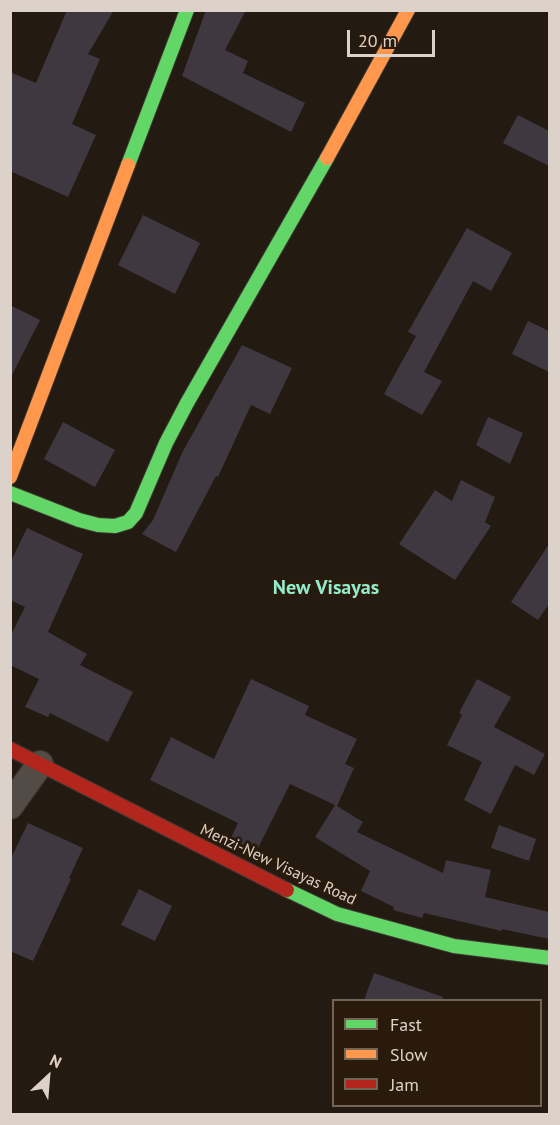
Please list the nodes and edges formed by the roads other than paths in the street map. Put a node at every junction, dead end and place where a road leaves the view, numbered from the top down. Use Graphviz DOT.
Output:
graph roads {
  1 [pos="187,10"];
  2 [pos="408,10"];
  3 [pos="10,477"];
  4 [pos="10,493"];
  5 [pos="10,749"];
  6 [pos="39,764"];
  7 [pos="10,806"];
  8 [pos="549,958"];
  1 -- 3 [label="street"];
  2 -- 4 [label="street"];
  5 -- 6 [label="street, Menzi-New Visayas Road"];
  6 -- 7 [label="street"];
  6 -- 8 [label="street, Menzi-New Visayas Road"];
}
